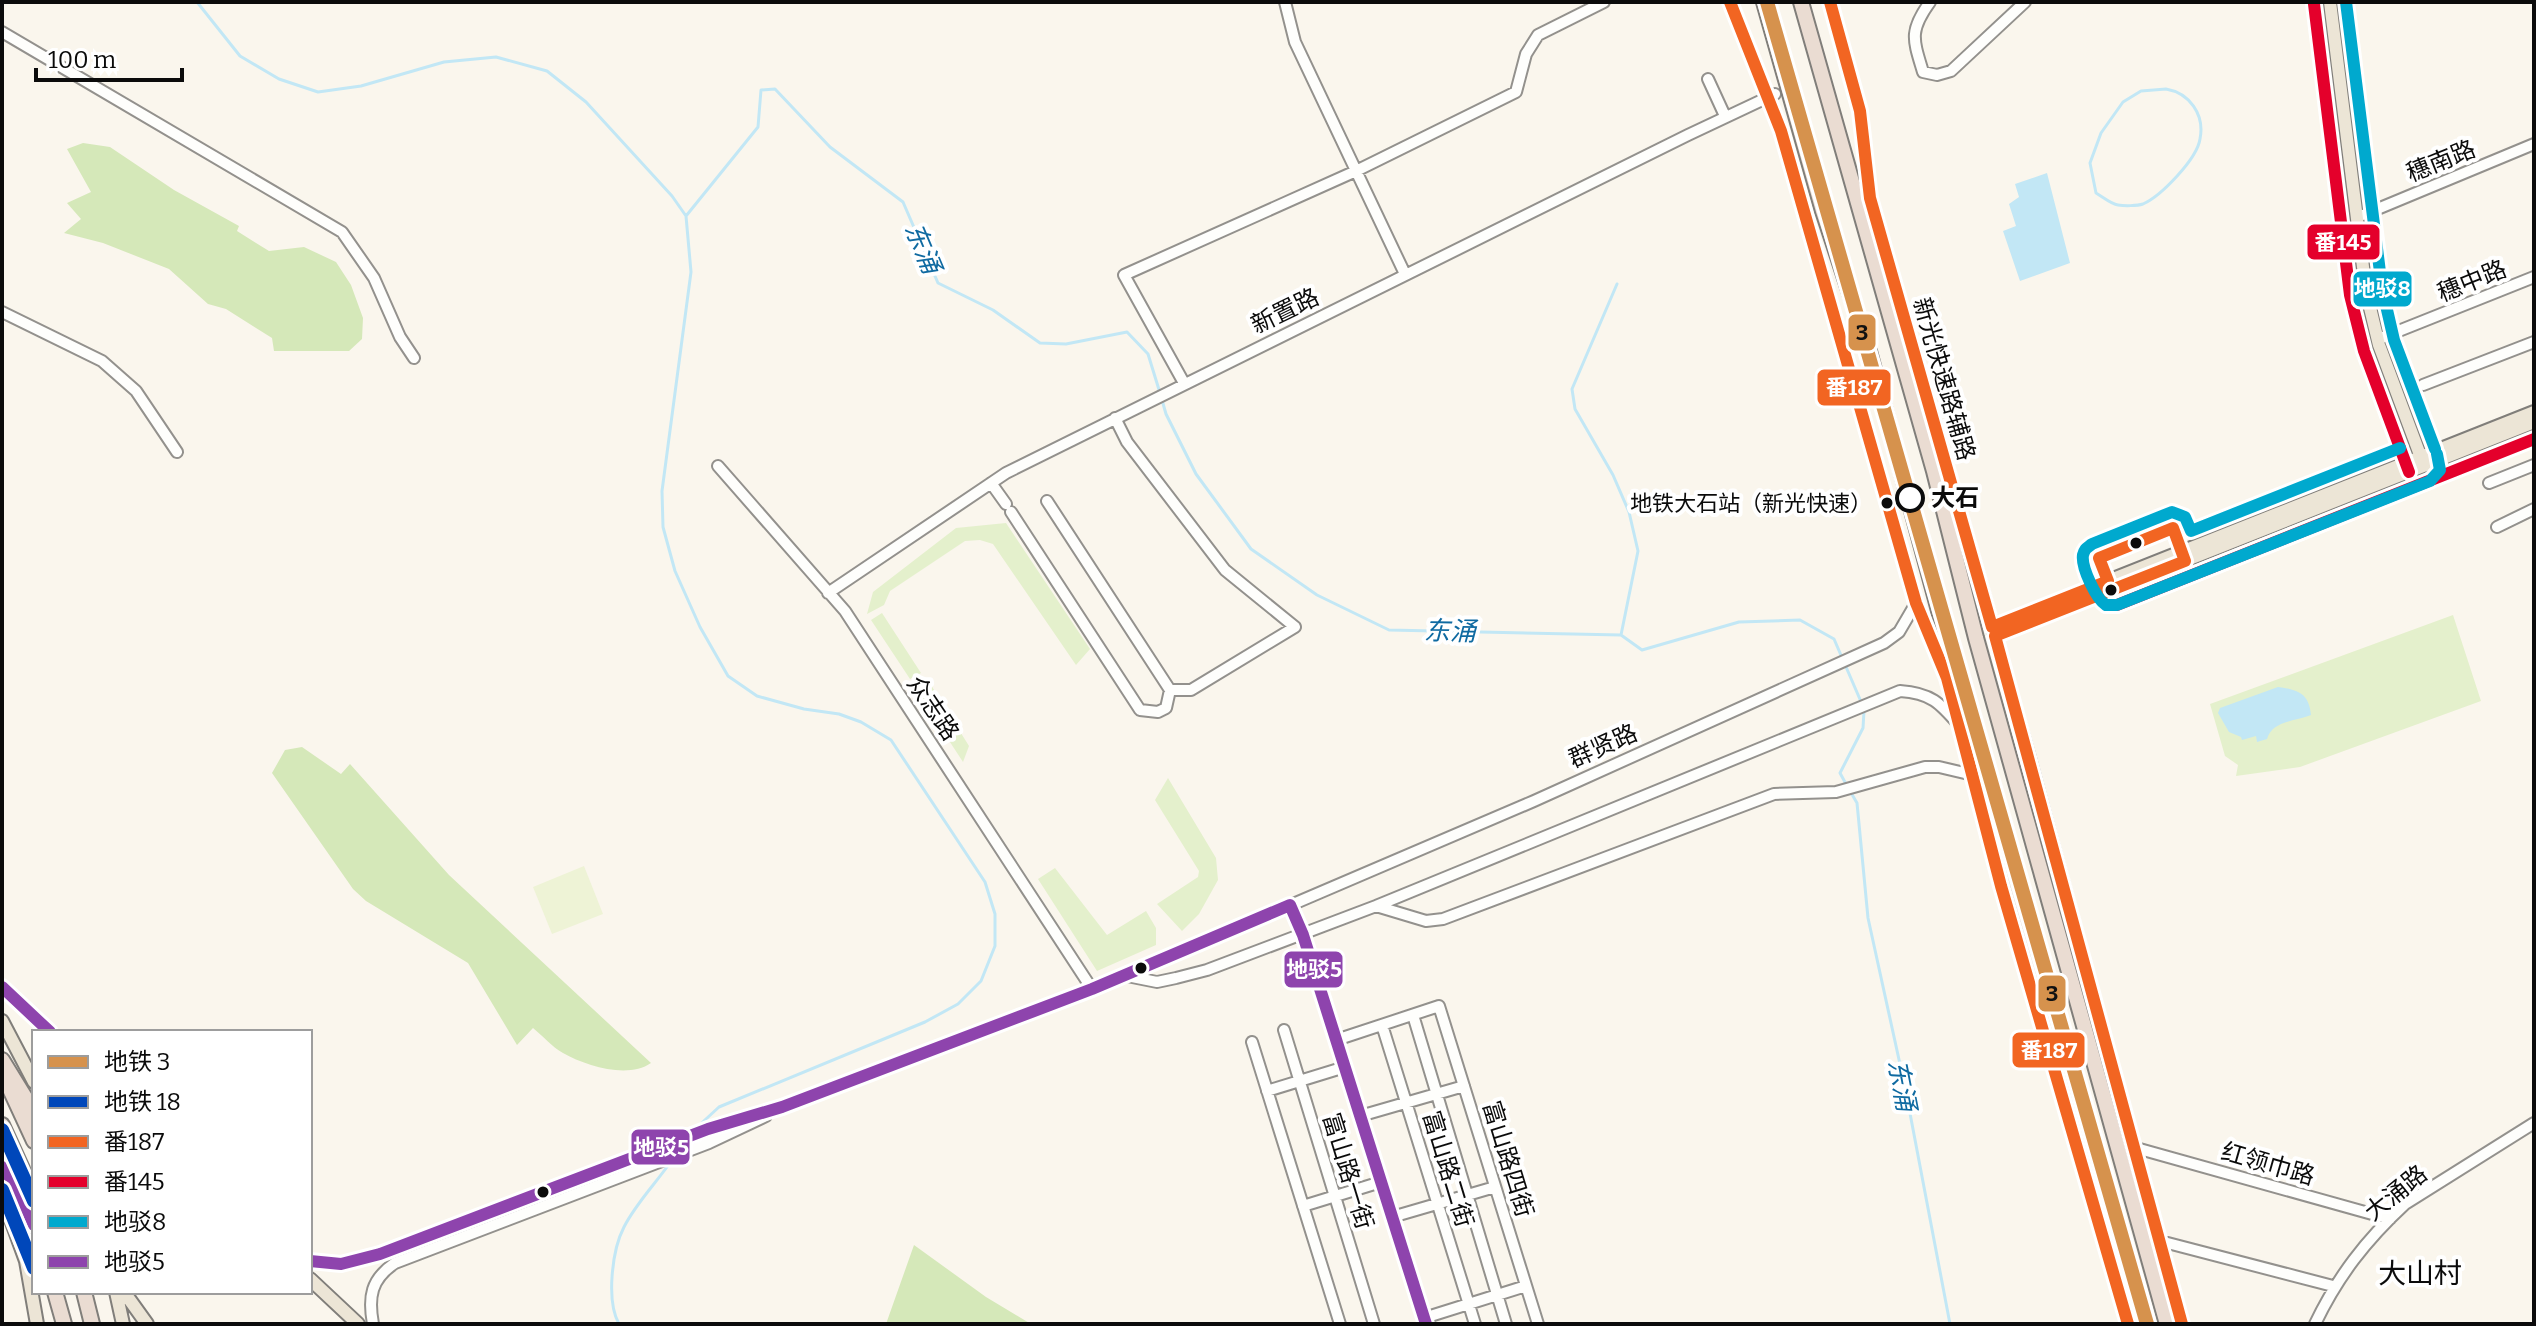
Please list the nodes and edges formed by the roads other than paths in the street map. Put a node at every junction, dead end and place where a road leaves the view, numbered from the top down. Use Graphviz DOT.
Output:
graph roads {
  1 [pos="1285,2"];
  2 [pos="1604,2"];
  3 [pos="1730,2"];
  4 [pos="1764,2"];
  5 [pos="1804,2"];
  6 [pos="1830,2"];
  7 [pos="1930,2"];
  8 [pos="2025,2"];
  9 [pos="2330,2"];
  10 [pos="2,32"];
  11 [pos="1708,79"];
  12 [pos="1775,94"];
  13 [pos="1725,116"];
  14 [pos="2534,144"];
  15 [pos="1356,171"];
  16 [pos="2363,215"];
  17 [pos="1405,274"];
  18 [pos="2534,277"];
  19 [pos="2,312"];
  20 [pos="2381,338"];
  21 [pos="2534,342"];
  22 [pos="414,358"];
  23 [pos="1184,383"];
  24 [pos="2423,385"];
  25 [pos="2534,412"];
  26 [pos="1115,418"];
  27 [pos="2534,422"];
  28 [pos="177,452"];
  29 [pos="2423,461"];
  30 [pos="2534,465"];
  31 [pos="718,466"];
  32 [pos="991,483"];
  33 [pos="2489,483"];
  34 [pos="1047,501"];
  35 [pos="2534,509"];
  36 [pos="2497,527"];
  37 [pos="2117,580"];
  38 [pos="828,593"];
  39 [pos="1916,603"];
  40 [pos="1994,631"];
  41 [pos="1170,690"];
  42 [pos="1959,725"];
  43 [pos="1973,775"];
  44 [pos="1290,905"];
  45 [pos="1376,906"];
  46 [pos="1303,935"];
  47 [pos="1125,976"];
  48 [pos="2,987"];
  49 [pos="1092,989"];
  50 [pos="1413,1015"];
  51 [pos="2,1021"];
  52 [pos="1382,1025"];
  53 [pos="48,1030"];
  54 [pos="1284,1030"];
  55 [pos="1336,1040"];
  56 [pos="1252,1042"];
  57 [pos="2,1060"];
  58 [pos="1345,1067"];
  59 [pos="2,1072"];
  60 [pos="32,1078"];
  61 [pos="1299,1081"];
  62 [pos="1464,1086"];
  63 [pos="1267,1091"];
  64 [pos="1437,1094"];
  65 [pos="1406,1103"];
  66 [pos="782,1107"];
  67 [pos="32,1109"];
  68 [pos="1360,1116"];
  69 [pos="2534,1123"];
  70 [pos="2,1125"];
  71 [pos="32,1137"];
  72 [pos="2136,1148"];
  73 [pos="2,1167"];
  74 [pos="1381,1182"];
  75 [pos="1495,1187"];
  76 [pos="2,1195"];
  77 [pos="1467,1195"];
  78 [pos="1334,1196"];
  79 [pos="1438,1204"];
  80 [pos="1303,1206"];
  81 [pos="32,1207"];
  82 [pos="1392,1217"];
  83 [pos="2390,1219"];
  84 [pos="32,1221"];
  85 [pos="2160,1241"];
  86 [pos="312,1261"];
  87 [pos="312,1281"];
  88 [pos="1526,1286"];
  89 [pos="2333,1286"];
  90 [pos="56,1294"];
  91 [pos="84,1294"];
  92 [pos="116,1294"];
  93 [pos="125,1294"];
  94 [pos="1497,1295"];
  95 [pos="1469,1304"];
  96 [pos="1425,1321"];
  97 [pos="37,1324"];
  98 [pos="64,1324"];
  99 [pos="92,1324"];
  100 [pos="123,1324"];
  101 [pos="147,1324"];
  102 [pos="358,1324"];
  103 [pos="373,1324"];
  104 [pos="1340,1324"];
  105 [pos="1374,1324"];
  106 [pos="1475,1324"];
  107 [pos="1506,1324"];
  108 [pos="1538,1324"];
  109 [pos="2128,1324"];
  110 [pos="2143,1324"];
  111 [pos="2167,1324"];
  112 [pos="2182,1324"];
  113 [pos="2315,1324"];
  1 -- 15 [label="street"];
  2 -- 15 [label="street"];
  3 -- 39 [label="main road"];
  4 -- 110 [label="highway"];
  5 -- 111 [label="highway"];
  6 -- 40 [label="main road, 新光快速路辅路"];
  7 -- 8 [label="street"];
  9 -- 29 [label="main road"];
  10 -- 22 [label="street"];
  11 -- 13 [label="street"];
  12 -- 13 [label="street, 新置路"];
  13 -- 17 [label="street, 新置路"];
  14 -- 16 [label="street, 穗南路"];
  15 -- 17 [label="street"];
  15 -- 23 [label="street"];
  17 -- 23 [label="street, 新置路"];
  18 -- 20 [label="street, 穗中路"];
  19 -- 28 [label="street"];
  21 -- 24 [label="street"];
  23 -- 26 [label="street, 新置路"];
  25 -- 29 [label="main road"];
  26 -- 32 [label="street, 新置路"];
  26 -- 41 [label="street"];
  27 -- 29 [label="main road"];
  29 -- 37 [label="street"];
  29 -- 40 [label="main road"];
  30 -- 33 [label="street"];
  31 -- 38 [label="street, 众志路"];
  32 -- 38 [label="street, 新置路"];
  32 -- 41 [label="street"];
  34 -- 41 [label="street"];
  35 -- 36 [label="street"];
  38 -- 49 [label="street, 众志路"];
  39 -- 42 [label="street"];
  39 -- 44 [label="street, 群贤路"];
  40 -- 72 [label="street"];
  42 -- 43 [label="street"];
  42 -- 45 [label="street, 群贤路"];
  43 -- 45 [label="street"];
  43 -- 109 [label="street"];
  44 -- 46 [label="street"];
  44 -- 47 [label="street, 群贤路"];
  45 -- 46 [label="street, 群贤路"];
  46 -- 47 [label="street, 群贤路"];
  46 -- 55 [label="street"];
  47 -- 49 [label="street, 群贤路"];
  48 -- 53 [label="main road"];
  49 -- 66 [label="street, 群贤路"];
  50 -- 52 [label="street"];
  50 -- 62 [label="street, 富山路四街"];
  50 -- 64 [label="street"];
  51 -- 60 [label="main road"];
  52 -- 55 [label="street"];
  52 -- 65 [label="street, 富山路二街"];
  54 -- 61 [label="street, 富山路一街"];
  55 -- 58 [label="street"];
  56 -- 63 [label="street"];
  57 -- 67 [label="highway"];
  58 -- 61 [label="street"];
  58 -- 68 [label="street"];
  59 -- 71 [label="highway"];
  61 -- 63 [label="street"];
  61 -- 78 [label="street, 富山路一街"];
  62 -- 64 [label="street"];
  62 -- 75 [label="street, 富山路四街"];
  63 -- 80 [label="street"];
  64 -- 65 [label="street"];
  64 -- 77 [label="street"];
  65 -- 68 [label="street"];
  65 -- 79 [label="street, 富山路二街"];
  66 -- 86 [label="street, 群贤路"];
  66 -- 103 [label="street, 群贤路"];
  68 -- 74 [label="street"];
  69 -- 83 [label="street, 大涌路"];
  70 -- 81 [label="highway"];
  72 -- 83 [label="street, 红领巾路"];
  72 -- 85 [label="street"];
  73 -- 84 [label="highway"];
  74 -- 78 [label="street"];
  74 -- 82 [label="street"];
  75 -- 77 [label="street"];
  75 -- 88 [label="street, 富山路四街"];
  76 -- 97 [label="main road"];
  77 -- 79 [label="street"];
  77 -- 94 [label="street"];
  78 -- 80 [label="street"];
  78 -- 105 [label="street, 富山路一街"];
  79 -- 82 [label="street"];
  79 -- 95 [label="street, 富山路二街"];
  80 -- 104 [label="street"];
  82 -- 96 [label="street"];
  83 -- 89 [label="street, 大涌路"];
  85 -- 89 [label="street"];
  85 -- 112 [label="street"];
  87 -- 102 [label="main road"];
  88 -- 94 [label="street"];
  88 -- 108 [label="street, 富山路四街"];
  89 -- 113 [label="street, 大涌路"];
  90 -- 98 [label="highway"];
  91 -- 99 [label="highway"];
  92 -- 100 [label="main road"];
  93 -- 101 [label="main road"];
  94 -- 95 [label="street"];
  94 -- 107 [label="street"];
  95 -- 96 [label="street"];
  95 -- 106 [label="street, 富山路二街"];
}
